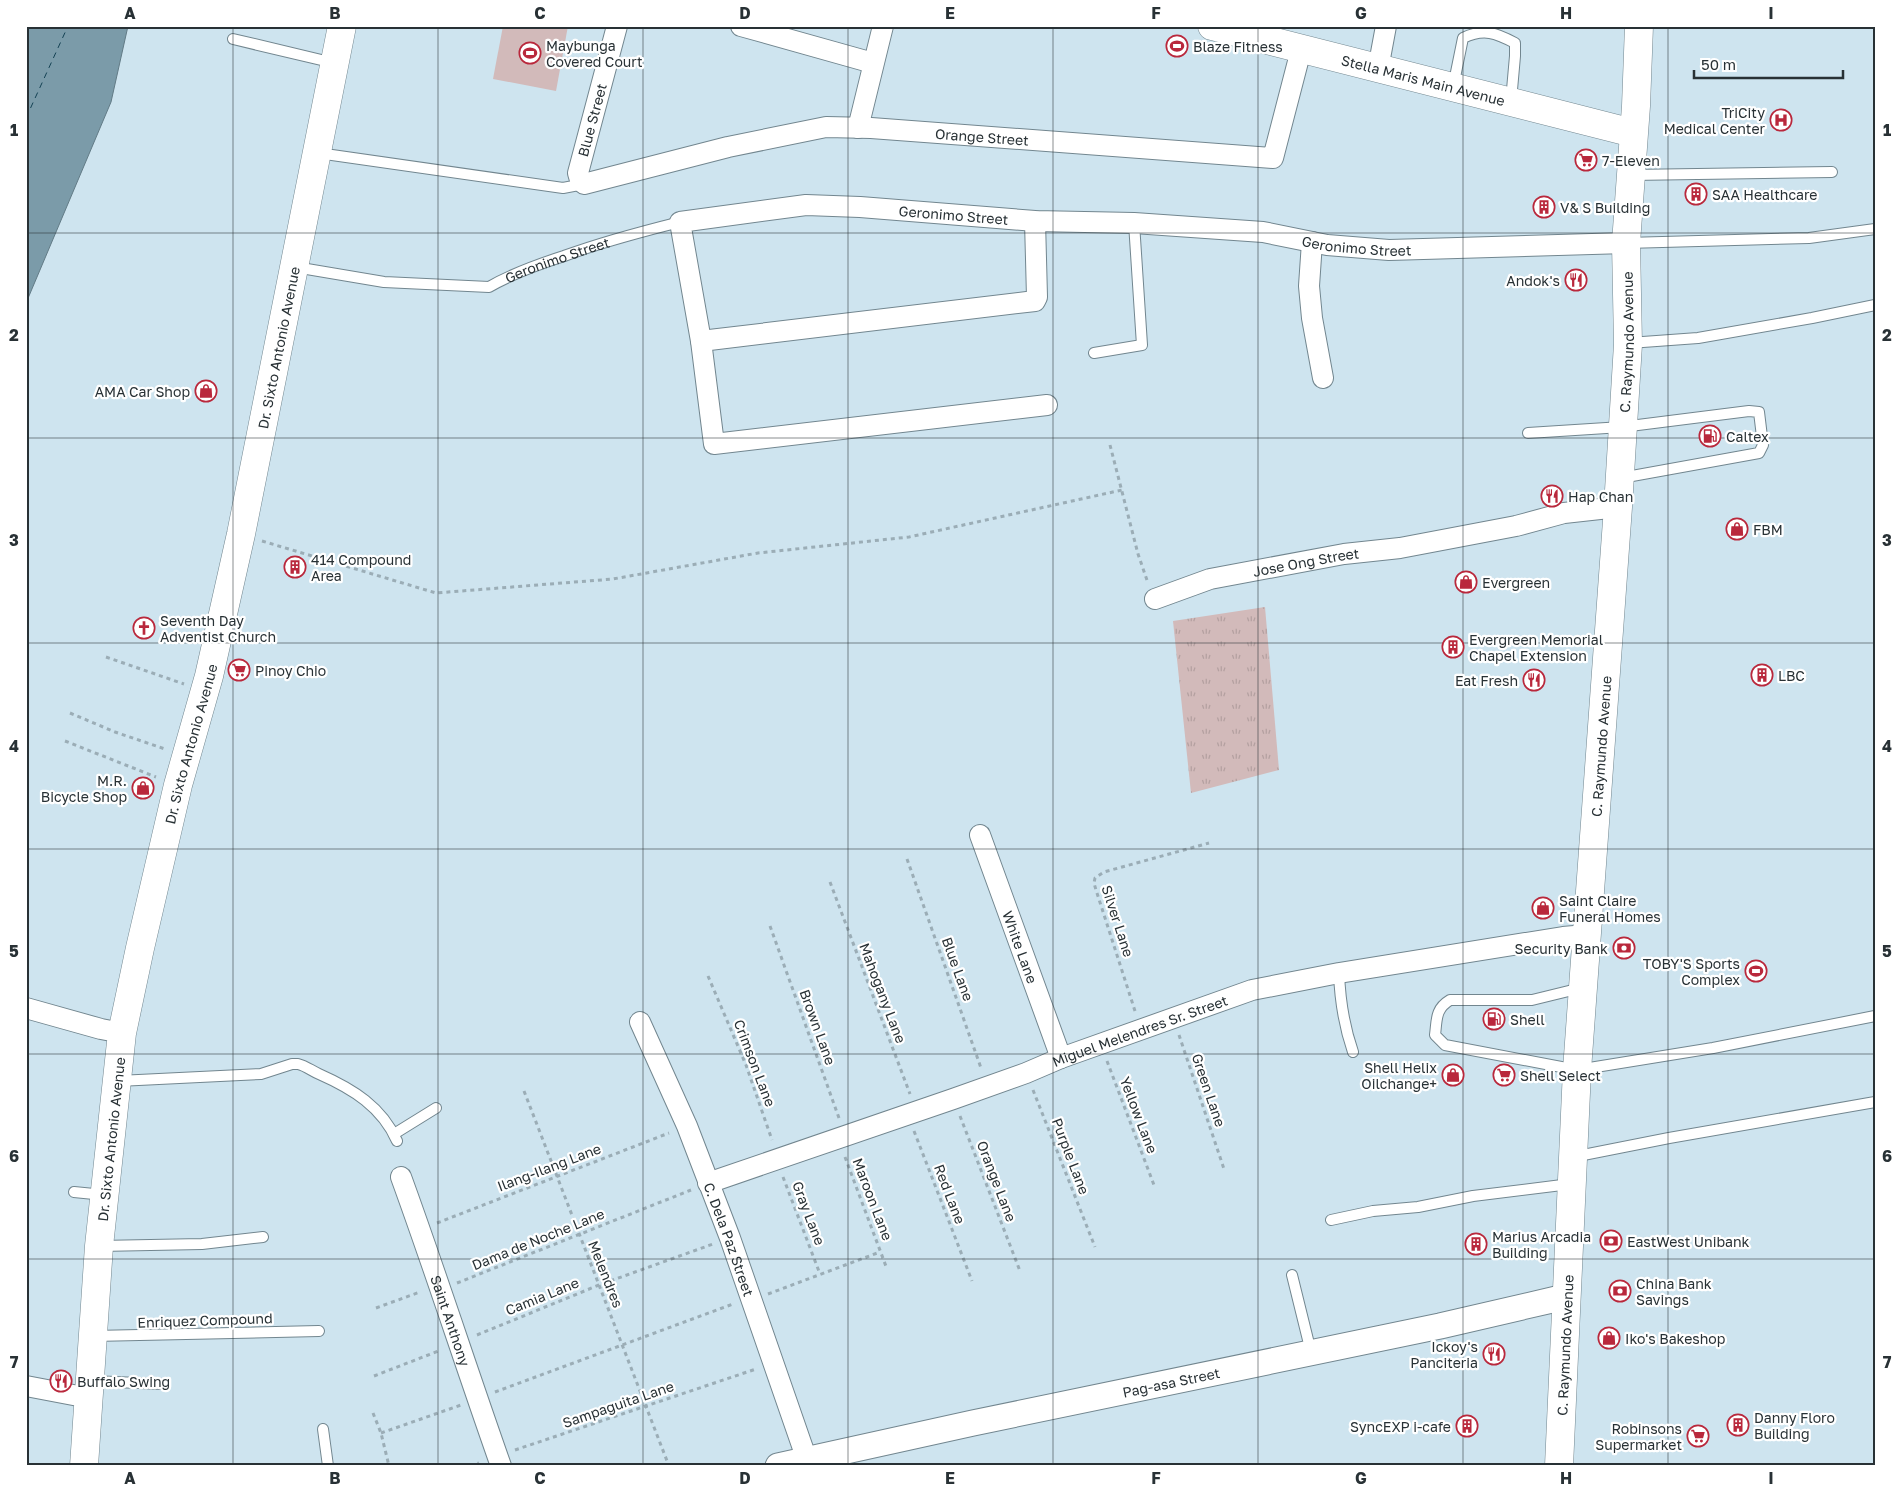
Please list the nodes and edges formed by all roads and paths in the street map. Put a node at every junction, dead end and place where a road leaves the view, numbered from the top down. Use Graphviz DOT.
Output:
graph roads {
  1 [pos="342,26"];
  2 [pos="617,26"];
  3 [pos="741,26"];
  4 [pos="883,26"];
  5 [pos="1386,26"];
  6 [pos="1639,26"];
  7 [pos="1226,28"];
  8 [pos="233,38"];
  9 [pos="1302,50"];
  10 [pos="334,63"];
  11 [pos="873,63"];
  12 [pos="1378,69"];
  13 [pos="1453,88"];
  14 [pos="1511,102"];
  15 [pos="858,128"];
  16 [pos="1633,133"];
  17 [pos="316,152"];
  18 [pos="1832,172"];
  19 [pos="1631,175"];
  20 [pos="584,184"];
  21 [pos="1035,221"];
  22 [pos="680,222"];
  23 [pos="1134,223"];
  24 [pos="1875,230"];
  25 [pos="1312,242"];
  26 [pos="1626,244"];
  27 [pos="294,266"];
  28 [pos="1875,305"];
  29 [pos="701,341"];
  30 [pos="1628,344"];
  31 [pos="1094,353"];
  32 [pos="1323,378"];
  33 [pos="1047,405"];
  34 [pos="1622,427"];
  35 [pos="1528,433"];
  36 [pos="1110,445"];
  37 [pos="1620,479"];
  38 [pos="1122,490"];
  39 [pos="1618,507"];
  40 [pos="263,542"];
  41 [pos="1155,599"];
  42 [pos="106,657"];
  43 [pos="211,682"];
  44 [pos="70,713"];
  45 [pos="65,741"];
  46 [pos="186,756"];
  47 [pos="162,779"];
  48 [pos="980,835"];
  49 [pos="1210,843"];
  50 [pos="907,859"];
  51 [pos="830,882"];
  52 [pos="770,926"];
  53 [pos="1586,935"];
  54 [pos="1339,973"];
  55 [pos="708,976"];
  56 [pos="1584,987"];
  57 [pos="26,1008"];
  58 [pos="1875,1016"];
  59 [pos="1174,1018"];
  60 [pos="640,1022"];
  61 [pos="1141,1029"];
  62 [pos="122,1033"];
  63 [pos="1104,1052"];
  64 [pos="1353,1052"];
  65 [pos="1061,1058"];
  66 [pos="1577,1070"];
  67 [pos="1026,1073"];
  68 [pos="116,1081"];
  69 [pos="987,1086"];
  70 [pos="524,1090"];
  71 [pos="953,1099"];
  72 [pos="1875,1102"];
  73 [pos="436,1108"];
  74 [pos="912,1113"];
  75 [pos="686,1126"];
  76 [pos="841,1137"];
  77 [pos="779,1160"];
  78 [pos="1224,1169"];
  79 [pos="1572,1171"];
  80 [pos="556,1176"];
  81 [pos="401,1177"];
  82 [pos="708,1183"];
  83 [pos="1154,1185"];
  84 [pos="74,1192"];
  85 [pos="105,1195"];
  86 [pos="1331,1220"];
  87 [pos="420,1229"];
  88 [pos="578,1235"];
  89 [pos="263,1236"];
  90 [pos="720,1242"];
  91 [pos="99,1246"];
  92 [pos="1095,1247"];
  93 [pos="880,1252"];
  94 [pos="887,1269"];
  95 [pos="1020,1271"];
  96 [pos="820,1274"];
  97 [pos="1292,1275"];
  98 [pos="972,1281"];
  99 [pos="599,1285"];
  100 [pos="441,1290"];
  101 [pos="1565,1297"];
  102 [pos="751,1299"];
  103 [pos="376,1308"];
  104 [pos="319,1331"];
  105 [pos="92,1336"];
  106 [pos="459,1343"];
  107 [pos="622,1344"];
  108 [pos="1311,1353"];
  109 [pos="773,1363"];
  110 [pos="374,1376"];
  111 [pos="163,1384"];
  112 [pos="26,1386"];
  113 [pos="89,1390"];
  114 [pos="477,1399"];
  115 [pos="646,1406"];
  116 [pos="373,1413"];
  117 [pos="323,1429"];
  118 [pos="381,1433"];
  119 [pos="806,1460"];
  120 [pos="500,1461"];
  121 [pos="84,1466"];
  122 [pos="328,1466"];
  123 [pos="389,1466"];
  124 [pos="470,1466"];
  125 [pos="669,1466"];
  126 [pos="778,1466"];
  127 [pos="1559,1466"];
  1 -- 10 [label="main road, Dr. Sixto Antonio Avenue"];
  2 -- 20 [label="street, Blue Street"];
  3 -- 11 [label="street"];
  4 -- 11 [label="street"];
  5 -- 12 [label="street"];
  6 -- 16 [label="main road, C. Raymundo Avenue"];
  7 -- 9 [label="main road, Stella Maris Main Avenue"];
  8 -- 10 [label="lane"];
  9 -- 12 [label="main road, Stella Maris Main Avenue"];
  9 -- 15 [label="street, Orange Street"];
  10 -- 17 [label="main road, Dr. Sixto Antonio Avenue"];
  11 -- 15 [label="street"];
  12 -- 13 [label="main road, Stella Maris Main Avenue"];
  13 -- 14 [label="main road, Stella Maris Main Avenue"];
  13 -- 14 [label="lane"];
  14 -- 16 [label="main road, Stella Maris Main Avenue"];
  15 -- 20 [label="street, Orange Street"];
  16 -- 19 [label="main road, C. Raymundo Avenue"];
  17 -- 20 [label="lane"];
  17 -- 27 [label="main road, Dr. Sixto Antonio Avenue"];
  18 -- 19 [label="lane"];
  19 -- 26 [label="main road, C. Raymundo Avenue"];
  21 -- 22 [label="street, Geronimo Street"];
  21 -- 23 [label="street, Geronimo Street"];
  21 -- 29 [label="street"];
  22 -- 27 [label="lane, Geronimo Street"];
  22 -- 29 [label="street"];
  23 -- 25 [label="street, Geronimo Street"];
  23 -- 31 [label="lane"];
  24 -- 26 [label="lane"];
  25 -- 26 [label="street, Geronimo Street"];
  25 -- 32 [label="street"];
  26 -- 30 [label="main road, C. Raymundo Avenue"];
  27 -- 43 [label="main road, Dr. Sixto Antonio Avenue"];
  28 -- 30 [label="lane"];
  29 -- 33 [label="street"];
  30 -- 34 [label="main road, C. Raymundo Avenue"];
  34 -- 35 [label="lane"];
  34 -- 37 [label="main road, C. Raymundo Avenue"];
  34 -- 37 [label="lane"];
  36 -- 38 [label="path"];
  37 -- 39 [label="main road, C. Raymundo Avenue"];
  38 -- 40 [label="path"];
  38 -- 41 [label="path"];
  39 -- 41 [label="street, Jose Ong Street"];
  39 -- 53 [label="main road, C. Raymundo Avenue"];
  42 -- 43 [label="path"];
  43 -- 46 [label="main road, Dr. Sixto Antonio Avenue"];
  44 -- 46 [label="path"];
  45 -- 47 [label="path"];
  46 -- 62 [label="main road, Dr. Sixto Antonio Avenue"];
  48 -- 65 [label="street, White Lane"];
  49 -- 61 [label="path, Silver Lane"];
  50 -- 69 [label="path, Blue Lane"];
  51 -- 74 [label="path, Mahogany Lane"];
  52 -- 76 [label="path, Brown Lane"];
  53 -- 54 [label="street, Miguel Melendres Sr. Street"];
  53 -- 56 [label="main road, C. Raymundo Avenue"];
  54 -- 59 [label="street, Miguel Melendres Sr. Street"];
  54 -- 64 [label="lane"];
  55 -- 77 [label="path, Crimson Lane"];
  56 -- 66 [label="main road, C. Raymundo Avenue"];
  56 -- 66 [label="lane"];
  57 -- 62 [label="street"];
  58 -- 66 [label="lane"];
  59 -- 61 [label="street, Miguel Melendres Sr. Street"];
  59 -- 78 [label="path, Green Lane"];
  60 -- 75 [label="street, C. Dela Paz Street"];
  61 -- 65 [label="street, Miguel Melendres Sr. Street"];
  62 -- 68 [label="main road, Dr. Sixto Antonio Avenue"];
  63 -- 83 [label="path, Yellow Lane"];
  65 -- 67 [label="street, Miguel Melendres Sr. Street"];
  66 -- 79 [label="main road, C. Raymundo Avenue"];
  67 -- 69 [label="street, Miguel Melendres Sr. Street"];
  67 -- 92 [label="path, Purple Lane"];
  68 -- 73 [label="lane"];
  68 -- 85 [label="main road, Dr. Sixto Antonio Avenue"];
  69 -- 71 [label="street, Miguel Melendres Sr. Street"];
  70 -- 80 [label="path, Melendres"];
  71 -- 74 [label="street, Miguel Melendres Sr. Street"];
  71 -- 95 [label="path, Orange Lane"];
  72 -- 79 [label="lane"];
  74 -- 76 [label="street, Miguel Melendres Sr. Street"];
  74 -- 98 [label="path, Red Lane"];
  75 -- 80 [label="path, Ilang-Ilang Lane"];
  75 -- 82 [label="street, C. Dela Paz Street"];
  76 -- 77 [label="street, Miguel Melendres Sr. Street"];
  76 -- 93 [label="path, Maroon Lane"];
  77 -- 82 [label="street, Miguel Melendres Sr. Street"];
  77 -- 96 [label="path, Gray Lane"];
  79 -- 86 [label="lane"];
  79 -- 101 [label="main road, C. Raymundo Avenue"];
  80 -- 87 [label="path, Ilang-Ilang Lane"];
  80 -- 88 [label="path, Melendres"];
  81 -- 87 [label="street, Saint Anthony"];
  82 -- 88 [label="path, Dama de Noche Lane"];
  82 -- 102 [label="street, C. Dela Paz Street"];
  84 -- 85 [label="lane"];
  85 -- 91 [label="main road, Dr. Sixto Antonio Avenue"];
  87 -- 100 [label="street, Saint Anthony"];
  88 -- 99 [label="path, Melendres"];
  88 -- 100 [label="path, Dama de Noche Lane"];
  89 -- 91 [label="lane"];
  90 -- 99 [label="path, Camia Lane"];
  91 -- 105 [label="main road, Dr. Sixto Antonio Avenue"];
  93 -- 94 [label="path, Maroon Lane"];
  93 -- 96 [label="path"];
  96 -- 102 [label="path"];
  97 -- 108 [label="lane"];
  99 -- 106 [label="path, Camia Lane"];
  99 -- 107 [label="path, Melendres"];
  100 -- 103 [label="path, Dama de Noche Lane"];
  100 -- 106 [label="street, Saint Anthony"];
  101 -- 108 [label="street, Pag-asa Street"];
  101 -- 127 [label="main road, C. Raymundo Avenue"];
  102 -- 107 [label="path"];
  102 -- 109 [label="street, C. Dela Paz Street"];
  104 -- 105 [label="lane, Enriquez Compound"];
  105 -- 113 [label="main road, Dr. Sixto Antonio Avenue"];
  106 -- 110 [label="path, Camia Lane"];
  106 -- 114 [label="street, Saint Anthony"];
  107 -- 114 [label="path"];
  107 -- 115 [label="path, Melendres"];
  108 -- 119 [label="street, Pag-asa Street"];
  109 -- 115 [label="path, Sampaguita Lane"];
  109 -- 119 [label="street, C. Dela Paz Street"];
  111 -- 113 [label="lane"];
  112 -- 113 [label="street"];
  113 -- 121 [label="main road, Dr. Sixto Antonio Avenue"];
  114 -- 118 [label="path"];
  114 -- 120 [label="street, Saint Anthony"];
  115 -- 120 [label="path, Sampaguita Lane"];
  115 -- 125 [label="path, Melendres"];
  116 -- 118 [label="path"];
  117 -- 122 [label="lane"];
  118 -- 123 [label="path"];
  119 -- 126 [label="street, Pag-asa Street"];
  120 -- 124 [label="path, Sampaguita Lane"];
}
